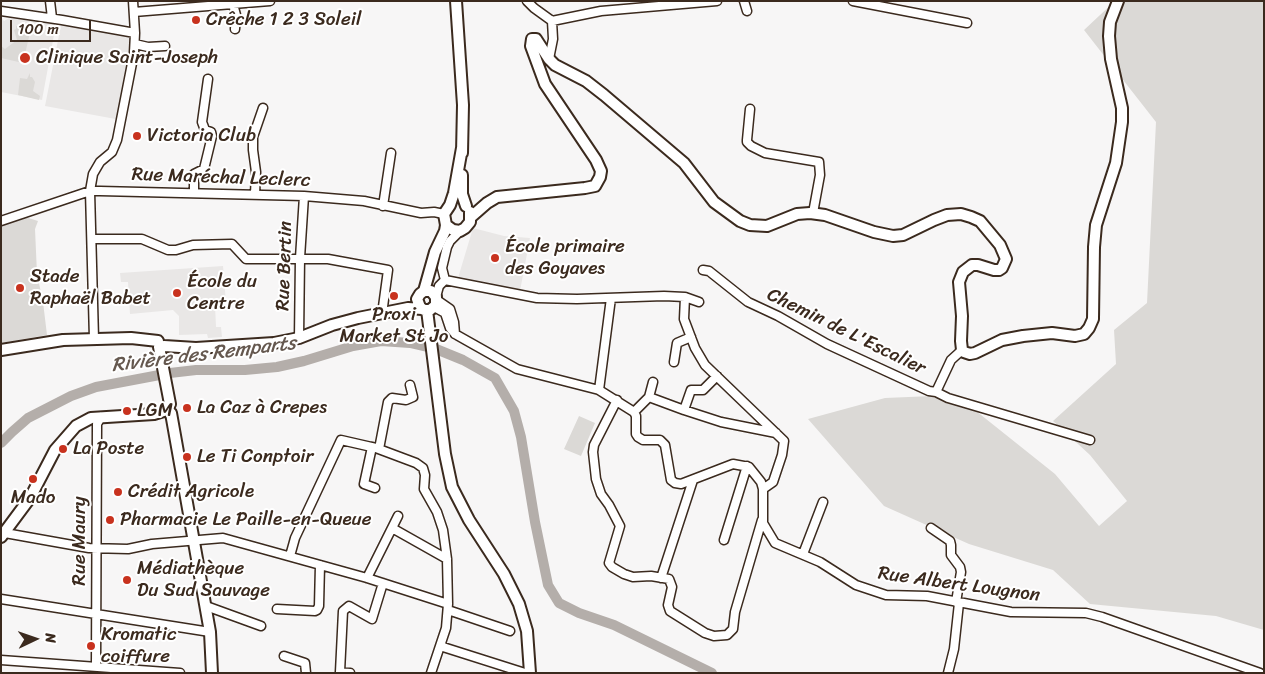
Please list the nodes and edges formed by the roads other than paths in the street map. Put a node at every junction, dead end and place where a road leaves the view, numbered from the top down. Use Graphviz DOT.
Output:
graph roads {
  1 [pos="50,1"];
  2 [pos="133,1"];
  3 [pos="270,1"];
  4 [pos="456,1"];
  5 [pos="527,1"];
  6 [pos="717,1"];
  7 [pos="744,1"];
  8 [pos="853,1"];
  9 [pos="1118,1"];
  10 [pos="233,4"];
  11 [pos="1,11"];
  12 [pos="747,11"];
  13 [pos="134,12"];
  14 [pos="52,18"];
  15 [pos="552,21"];
  16 [pos="966,23"];
  17 [pos="234,30"];
  18 [pos="135,33"];
  19 [pos="135,44"];
  20 [pos="165,46"];
  21 [pos="549,59"];
  22 [pos="208,79"];
  23 [pos="263,108"];
  24 [pos="750,109"];
  25 [pos="462,148"];
  26 [pos="391,153"];
  27 [pos="90,191"];
  28 [pos="194,192"];
  29 [pos="255,194"];
  30 [pos="304,196"];
  31 [pos="383,206"];
  32 [pos="447,210"];
  33 [pos="468,211"];
  34 [pos="813,213"];
  35 [pos="1,221"];
  36 [pos="446,225"];
  37 [pos="460,230"];
  38 [pos="92,239"];
  39 [pos="442,239"];
  40 [pos="300,258"];
  41 [pos="703,270"];
  42 [pos="445,280"];
  43 [pos="685,297"];
  44 [pos="610,298"];
  45 [pos="429,300"];
  46 [pos="699,302"];
  47 [pos="382,314"];
  48 [pos="691,337"];
  49 [pos="298,338"];
  50 [pos="94,339"];
  51 [pos="161,346"];
  52 [pos="1,350"];
  53 [pos="962,350"];
  54 [pos="674,362"];
  55 [pos="717,376"];
  56 [pos="653,382"];
  57 [pos="410,385"];
  58 [pos="599,390"];
  59 [pos="936,392"];
  60 [pos="649,397"];
  61 [pos="617,400"];
  62 [pos="169,405"];
  63 [pos="684,410"];
  64 [pos="634,412"];
  65 [pos="101,417"];
  66 [pos="776,433"];
  67 [pos="1090,440"];
  68 [pos="375,448"];
  69 [pos="747,466"];
  70 [pos="693,480"];
  71 [pos="375,488"];
  72 [pos="764,489"];
  73 [pos="823,502"];
  74 [pos="398,516"];
  75 [pos="762,518"];
  76 [pos="392,528"];
  77 [pos="931,528"];
  78 [pos="3,535"];
  79 [pos="194,540"];
  80 [pos="724,540"];
  81 [pos="97,548"];
  82 [pos="803,554"];
  83 [pos="290,556"];
  84 [pos="447,559"];
  85 [pos="320,564"];
  86 [pos="368,578"];
  87 [pos="661,578"];
  88 [pos="383,583"];
  89 [pos="1,600"];
  90 [pos="957,602"];
  91 [pos="206,606"];
  92 [pos="448,607"];
  93 [pos="277,609"];
  94 [pos="96,614"];
  95 [pos="261,626"];
  96 [pos="210,632"];
  97 [pos="510,632"];
  98 [pos="441,644"];
  99 [pos="284,656"];
  100 [pos="1,660"];
  101 [pos="96,667"];
  102 [pos="180,673"];
  103 [pos="212,673"];
  104 [pos="306,673"];
  105 [pos="350,673"];
  106 [pos="430,673"];
  107 [pos="526,673"];
  108 [pos="948,673"];
  109 [pos="1260,673"];
  1 -- 14 [label="street"];
  2 -- 13 [label="street"];
  3 -- 10 [label="street"];
  4 -- 25 [label="main road"];
  5 -- 15 [label="street"];
  6 -- 15 [label="street"];
  7 -- 12 [label="street"];
  8 -- 16 [label="street"];
  9 -- 53 [label="main road"];
  10 -- 13 [label="street"];
  10 -- 17 [label="street"];
  11 -- 14 [label="street"];
  13 -- 18 [label="street"];
  14 -- 18 [label="street"];
  15 -- 21 [label="street"];
  18 -- 19 [label="street"];
  19 -- 20 [label="street"];
  19 -- 27 [label="street"];
  21 -- 33 [label="main road"];
  21 -- 34 [label="main road"];
  22 -- 28 [label="street"];
  23 -- 29 [label="street"];
  24 -- 34 [label="street"];
  25 -- 32 [label="main road"];
  25 -- 33 [label="main road"];
  26 -- 31 [label="street"];
  27 -- 28 [label="street, Rue Maréchal Leclerc"];
  27 -- 35 [label="street, Rue Maréchal Leclerc"];
  27 -- 38 [label="street"];
  28 -- 29 [label="street, Rue Maréchal Leclerc"];
  29 -- 30 [label="street, Rue Maréchal Leclerc"];
  30 -- 31 [label="street, Rue Maréchal Leclerc"];
  30 -- 40 [label="street, Rue Bertin"];
  31 -- 32 [label="street, Rue Maréchal Leclerc"];
  32 -- 33 [label="main road"];
  32 -- 36 [label="main road"];
  33 -- 37 [label="main road"];
  34 -- 53 [label="main road"];
  36 -- 37 [label="main road"];
  36 -- 39 [label="main road"];
  37 -- 39 [label="main road"];
  37 -- 42 [label="street"];
  38 -- 40 [label="street"];
  38 -- 50 [label="street"];
  39 -- 45 [label="main road"];
  40 -- 47 [label="street"];
  40 -- 49 [label="street, Rue Bertin"];
  41 -- 59 [label="street, Chemin de L'Escalier"];
  42 -- 44 [label="street"];
  42 -- 45 [label="street"];
  43 -- 44 [label="street"];
  43 -- 46 [label="street"];
  43 -- 48 [label="street"];
  44 -- 58 [label="street"];
  45 -- 47 [label="main road"];
  45 -- 58 [label="street"];
  45 -- 107 [label="main road"];
  47 -- 49 [label="main road"];
  48 -- 54 [label="street"];
  48 -- 55 [label="street"];
  49 -- 51 [label="main road"];
  50 -- 51 [label="main road"];
  50 -- 52 [label="main road"];
  51 -- 62 [label="main road"];
  53 -- 59 [label="street, Chemin de L'Escalier"];
  55 -- 63 [label="street"];
  55 -- 66 [label="street"];
  56 -- 60 [label="street"];
  57 -- 68 [label="street"];
  58 -- 61 [label="street"];
  59 -- 67 [label="street"];
  60 -- 63 [label="street"];
  60 -- 64 [label="street"];
  61 -- 64 [label="street"];
  61 -- 87 [label="street"];
  62 -- 65 [label="main road"];
  62 -- 79 [label="main road"];
  63 -- 66 [label="street"];
  64 -- 70 [label="street"];
  65 -- 78 [label="main road"];
  65 -- 81 [label="street, Rue Maury"];
  66 -- 72 [label="street"];
  68 -- 71 [label="street"];
  68 -- 83 [label="street"];
  68 -- 84 [label="street"];
  69 -- 70 [label="street"];
  69 -- 72 [label="street"];
  69 -- 80 [label="street"];
  70 -- 87 [label="street"];
  72 -- 75 [label="street"];
  73 -- 82 [label="street"];
  74 -- 76 [label="street"];
  75 -- 82 [label="street, Rue Albert Lougnon"];
  75 -- 87 [label="street"];
  76 -- 84 [label="street"];
  76 -- 86 [label="street"];
  77 -- 90 [label="street"];
  78 -- 81 [label="street"];
  79 -- 81 [label="street"];
  79 -- 83 [label="street"];
  79 -- 91 [label="main road"];
  81 -- 94 [label="street, Rue Maury"];
  82 -- 90 [label="street, Rue Albert Lougnon"];
  83 -- 85 [label="street"];
  84 -- 92 [label="street"];
  85 -- 86 [label="street"];
  85 -- 93 [label="street"];
  86 -- 88 [label="street"];
  88 -- 92 [label="street"];
  88 -- 105 [label="street"];
  89 -- 94 [label="street"];
  90 -- 108 [label="street"];
  90 -- 109 [label="street, Rue Albert Lougnon"];
  91 -- 95 [label="street"];
  91 -- 96 [label="main road"];
  92 -- 97 [label="street"];
  92 -- 98 [label="street"];
  94 -- 96 [label="street"];
  94 -- 101 [label="street, Rue Maury"];
  96 -- 103 [label="main road"];
  98 -- 106 [label="street"];
  98 -- 107 [label="street"];
  99 -- 104 [label="street"];
  100 -- 101 [label="street"];
  101 -- 102 [label="street"];
}
